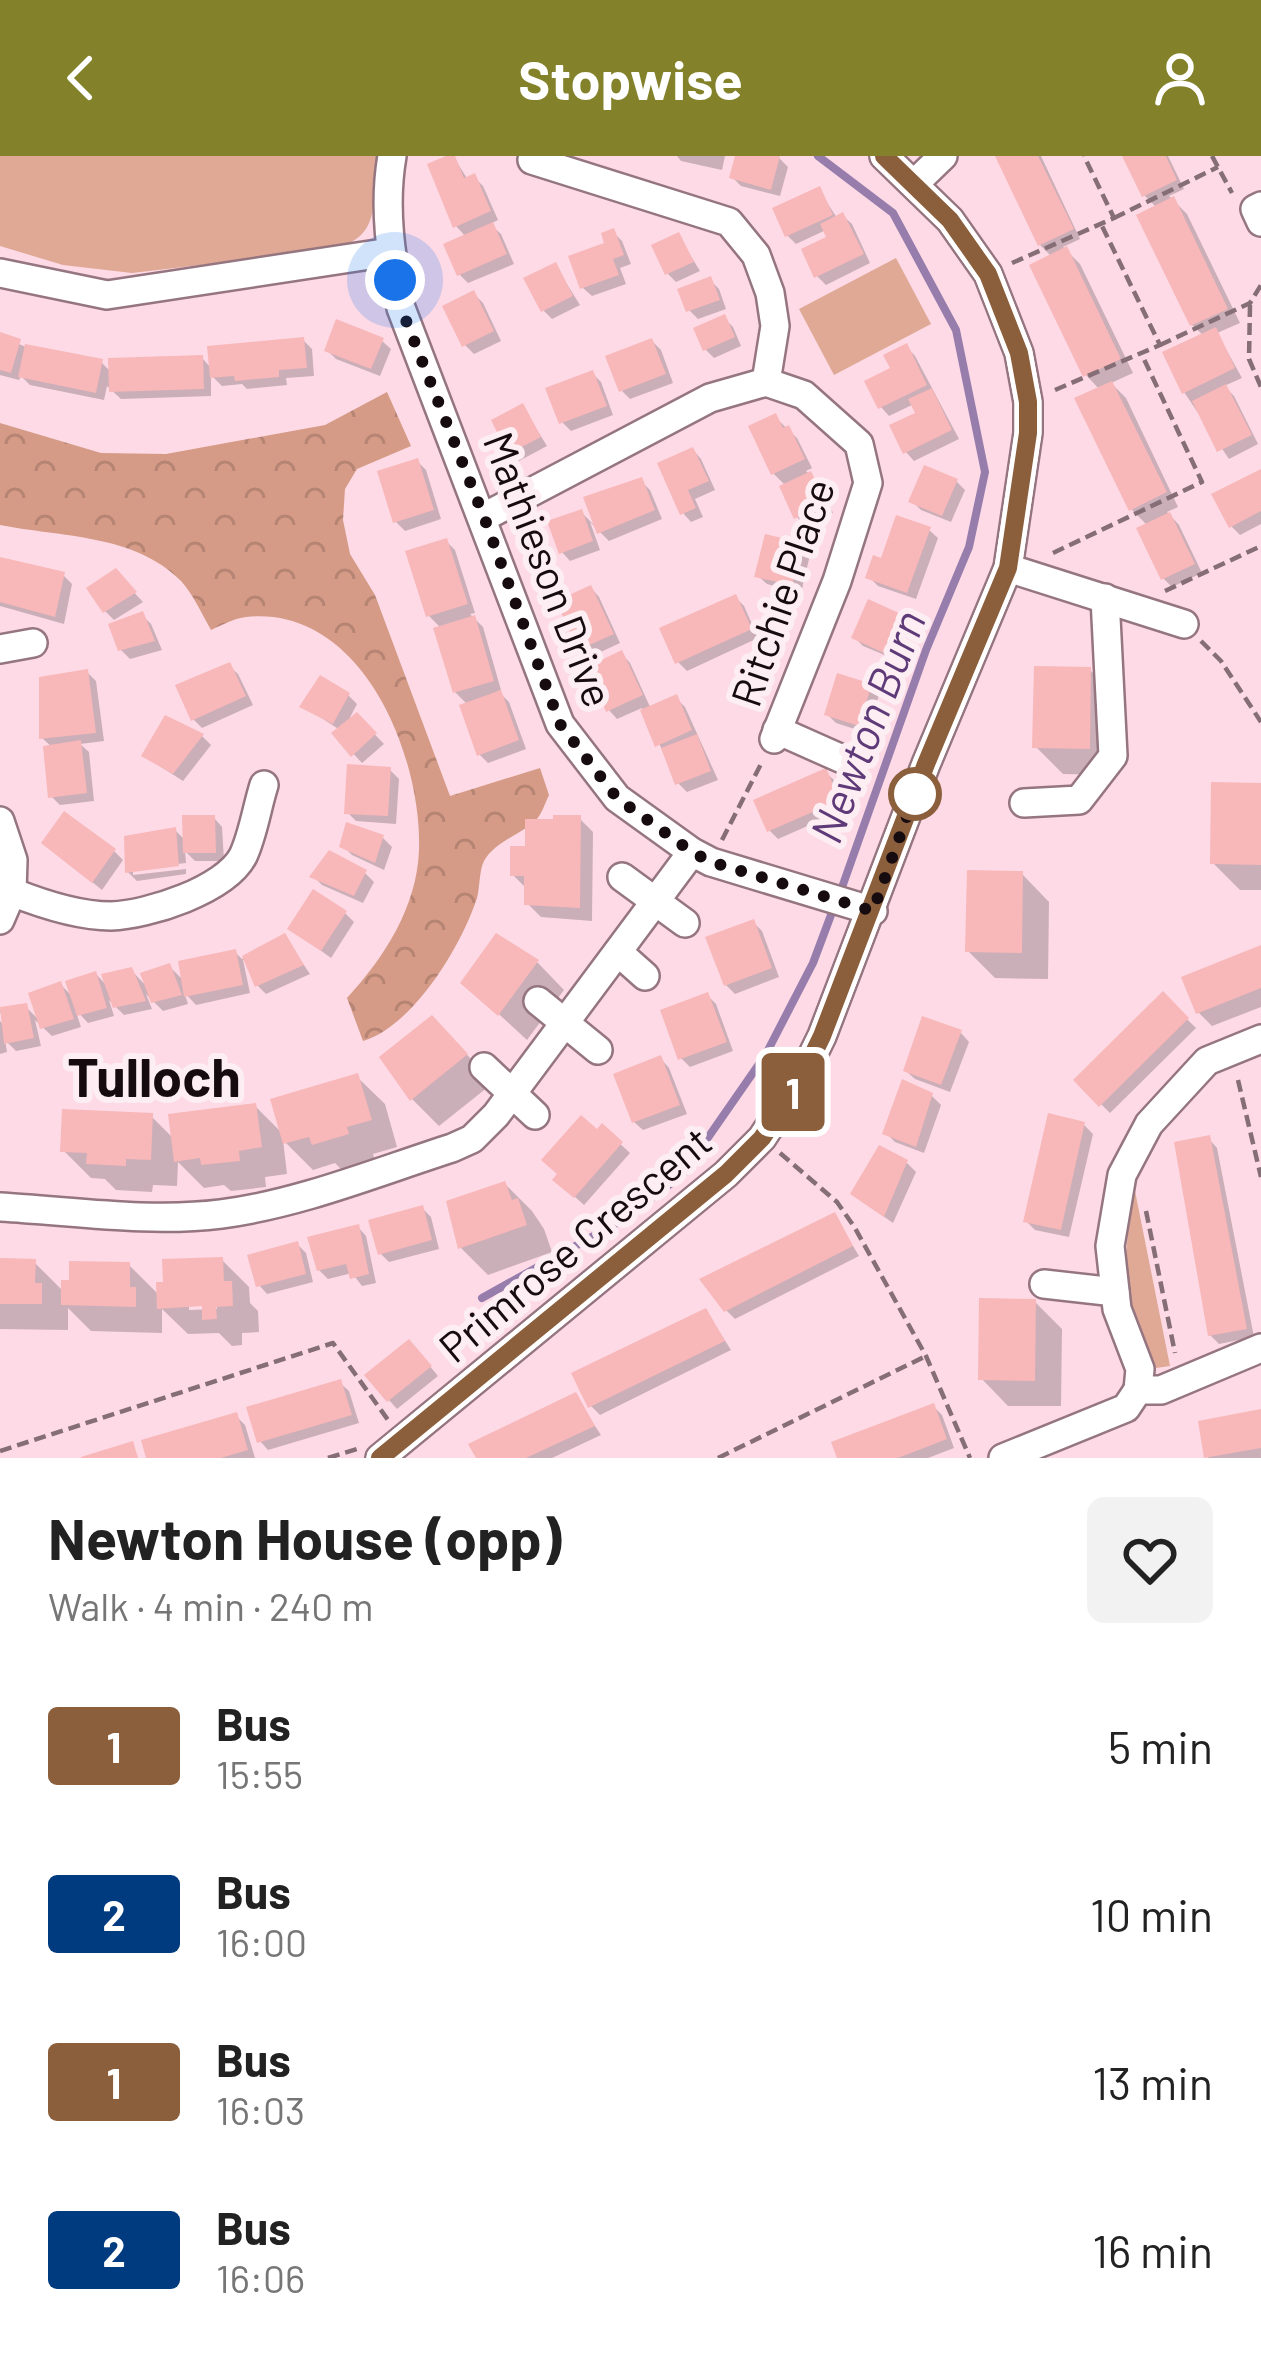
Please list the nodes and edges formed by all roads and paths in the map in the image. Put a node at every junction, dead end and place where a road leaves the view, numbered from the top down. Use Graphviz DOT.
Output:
graph roads {
  1 [pos="392,156"];
  2 [pos="884,156"];
  3 [pos="943,156"];
  4 [pos="1084,156"];
  5 [pos="1212,156"];
  6 [pos="532,160"];
  7 [pos="1218,167"];
  8 [pos="915,183"];
  9 [pos="1259,212"];
  10 [pos="1114,218"];
  11 [pos="1101,224"];
  12 [pos="390,252"];
  13 [pos="0,273"];
  14 [pos="988,274"];
  15 [pos="1261,285"];
  16 [pos="1250,303"];
  17 [pos="1160,345"];
  18 [pos="1142,355"];
  19 [pos="766,382"];
  20 [pos="1261,387"];
  21 [pos="1028,402"];
  22 [pos="484,517"];
  23 [pos="1261,546"];
  24 [pos="1010,555"];
  25 [pos="1105,598"];
  26 [pos="1134,608"];
  27 [pos="1184,624"];
  28 [pos="33,643"];
  29 [pos="0,649"];
  30 [pos="1261,722"];
  31 [pos="775,734"];
  32 [pos="849,762"];
  33 [pos="264,784"];
  34 [pos="1024,803"];
  35 [pos="0,820"];
  36 [pos="701,857"];
  37 [pos="622,877"];
  38 [pos="12,892"];
  39 [pos="658,902"];
  40 [pos="864,909"];
  41 [pos="0,920"];
  42 [pos="685,923"];
  43 [pos="618,952"];
  44 [pos="645,976"];
  45 [pos="538,1001"];
  46 [pos="566,1023"];
  47 [pos="1261,1039"];
  48 [pos="598,1050"];
  49 [pos="1232,1051"];
  50 [pos="484,1067"];
  51 [pos="512,1095"];
  52 [pos="535,1115"];
  53 [pos="762,1138"];
  54 [pos="452,1148"];
  55 [pos="480,1169"];
  56 [pos="1261,1177"];
  57 [pos="1143,1198"];
  58 [pos="0,1207"];
  59 [pos="1044,1284"];
  60 [pos="1115,1292"];
  61 [pos="1261,1348"];
  62 [pos="926,1356"];
  63 [pos="1180,1382"];
  64 [pos="1138,1390"];
  65 [pos="403,1440"];
  66 [pos="0,1451"];
  67 [pos="380,1458"];
  68 [pos="718,1458"];
  69 [pos="970,1458"];
  70 [pos="1003,1458"];
  1 -- 12 [label="street, Mathieson Drive"];
  2 -- 8 [label="street, Primrose Crescent"];
  3 -- 8 [label="street"];
  4 -- 10 [label="path"];
  5 -- 7 [label="path"];
  6 -- 19 [label="street"];
  7 -- 9 [label="path"];
  7 -- 10 [label="path"];
  8 -- 14 [label="street, Primrose Crescent"];
  10 -- 11 [label="path"];
  11 -- 14 [label="path"];
  11 -- 17 [label="path"];
  12 -- 13 [label="street"];
  12 -- 22 [label="street, Mathieson Drive"];
  14 -- 21 [label="street, Primrose Crescent"];
  15 -- 16 [label="path"];
  16 -- 17 [label="path"];
  16 -- 20 [label="path"];
  17 -- 18 [label="path"];
  18 -- 21 [label="path"];
  18 -- 24 [label="path"];
  19 -- 22 [label="street"];
  19 -- 31 [label="street, Ritchie Place"];
  21 -- 24 [label="street, Primrose Crescent"];
  22 -- 36 [label="street, Mathieson Drive"];
  23 -- 26 [label="path"];
  24 -- 25 [label="street"];
  24 -- 40 [label="street, Primrose Crescent"];
  25 -- 26 [label="street"];
  25 -- 34 [label="street"];
  26 -- 27 [label="street"];
  27 -- 30 [label="path"];
  28 -- 29 [label="street"];
  31 -- 32 [label="street"];
  31 -- 36 [label="path"];
  33 -- 38 [label="street"];
  35 -- 38 [label="street"];
  36 -- 39 [label="street"];
  36 -- 40 [label="street, Mathieson Drive"];
  37 -- 39 [label="street"];
  38 -- 41 [label="street"];
  39 -- 42 [label="street"];
  39 -- 43 [label="street"];
  40 -- 53 [label="street, Primrose Crescent"];
  43 -- 44 [label="street"];
  43 -- 46 [label="street"];
  45 -- 46 [label="street"];
  46 -- 48 [label="street"];
  46 -- 51 [label="street"];
  47 -- 49 [label="street"];
  49 -- 56 [label="path"];
  49 -- 60 [label="street"];
  50 -- 51 [label="street"];
  51 -- 52 [label="street"];
  51 -- 54 [label="street"];
  53 -- 62 [label="path"];
  53 -- 65 [label="street, Primrose Crescent"];
  54 -- 55 [label="street"];
  54 -- 58 [label="street"];
  57 -- 63 [label="path"];
  59 -- 60 [label="street"];
  60 -- 64 [label="street"];
  61 -- 63 [label="street"];
  62 -- 68 [label="path"];
  62 -- 69 [label="path"];
  63 -- 64 [label="street"];
  64 -- 70 [label="street"];
  65 -- 66 [label="path"];
  65 -- 67 [label="street, Primrose Crescent"];
}
